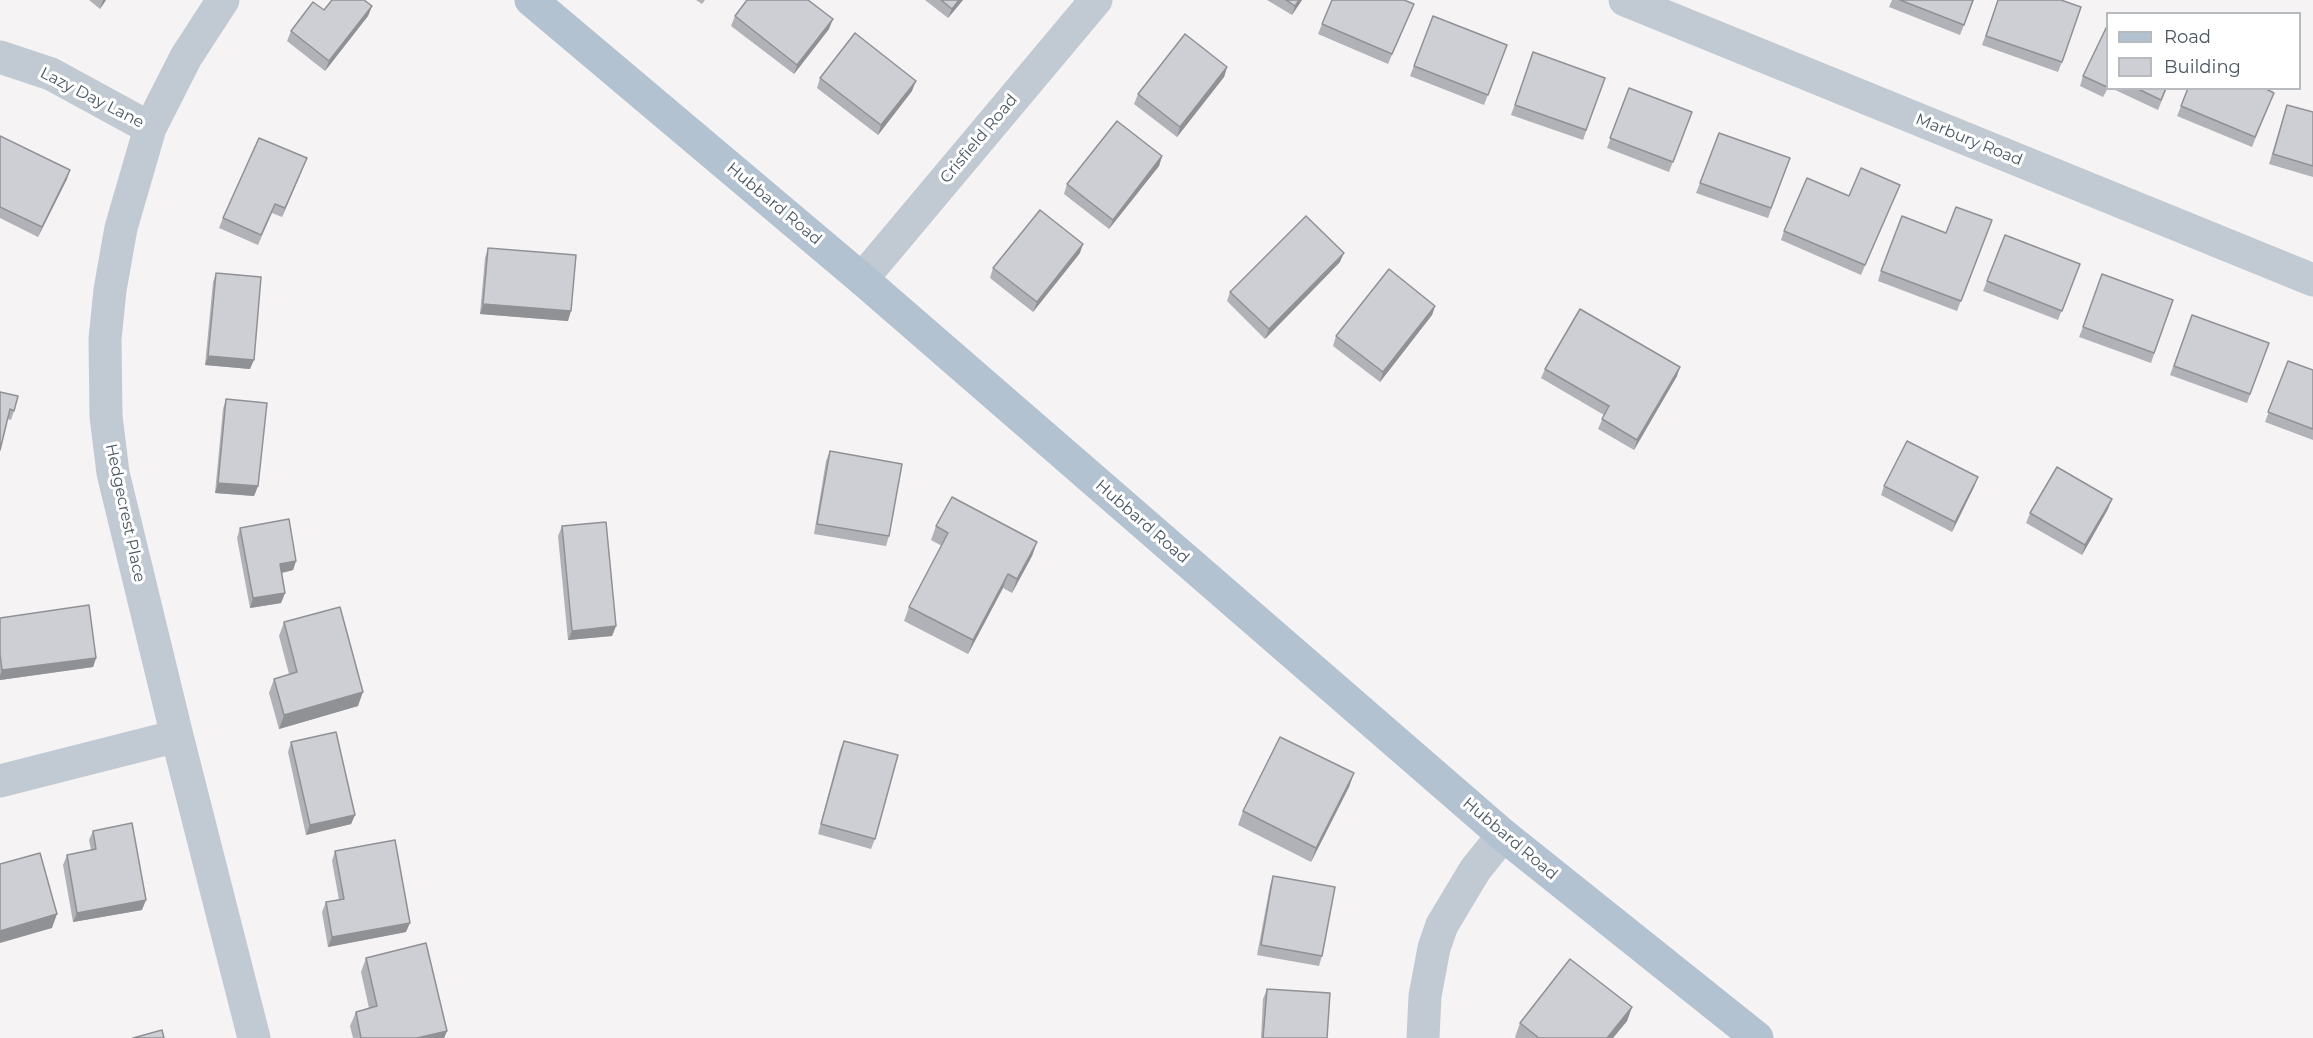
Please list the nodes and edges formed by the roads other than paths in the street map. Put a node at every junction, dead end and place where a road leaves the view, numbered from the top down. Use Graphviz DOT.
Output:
graph roads {
  1 [pos="223,0"];
  2 [pos="531,0"];
  3 [pos="1096,0"];
  4 [pos="1625,0"];
  5 [pos="0,57"];
  6 [pos="150,128"];
  7 [pos="862,279"];
  8 [pos="2313,280"];
  9 [pos="177,736"];
  10 [pos="0,781"];
  11 [pos="1503,835"];
  12 [pos="254,1038"];
  13 [pos="1423,1038"];
  14 [pos="1758,1038"];
  1 -- 6 [label="street, Hedgecrest Place"];
  2 -- 7 [label="main road, Hubbard Road"];
  3 -- 7 [label="street, Crisfield Road"];
  4 -- 8 [label="street, Marbury Road"];
  5 -- 6 [label="street, Lazy Day Lane"];
  6 -- 9 [label="street, Hedgecrest Place"];
  7 -- 11 [label="main road, Hubbard Road"];
  9 -- 10 [label="street"];
  9 -- 12 [label="street, Hedgecrest Place"];
  11 -- 13 [label="street"];
  11 -- 14 [label="main road, Hubbard Road"];
}
